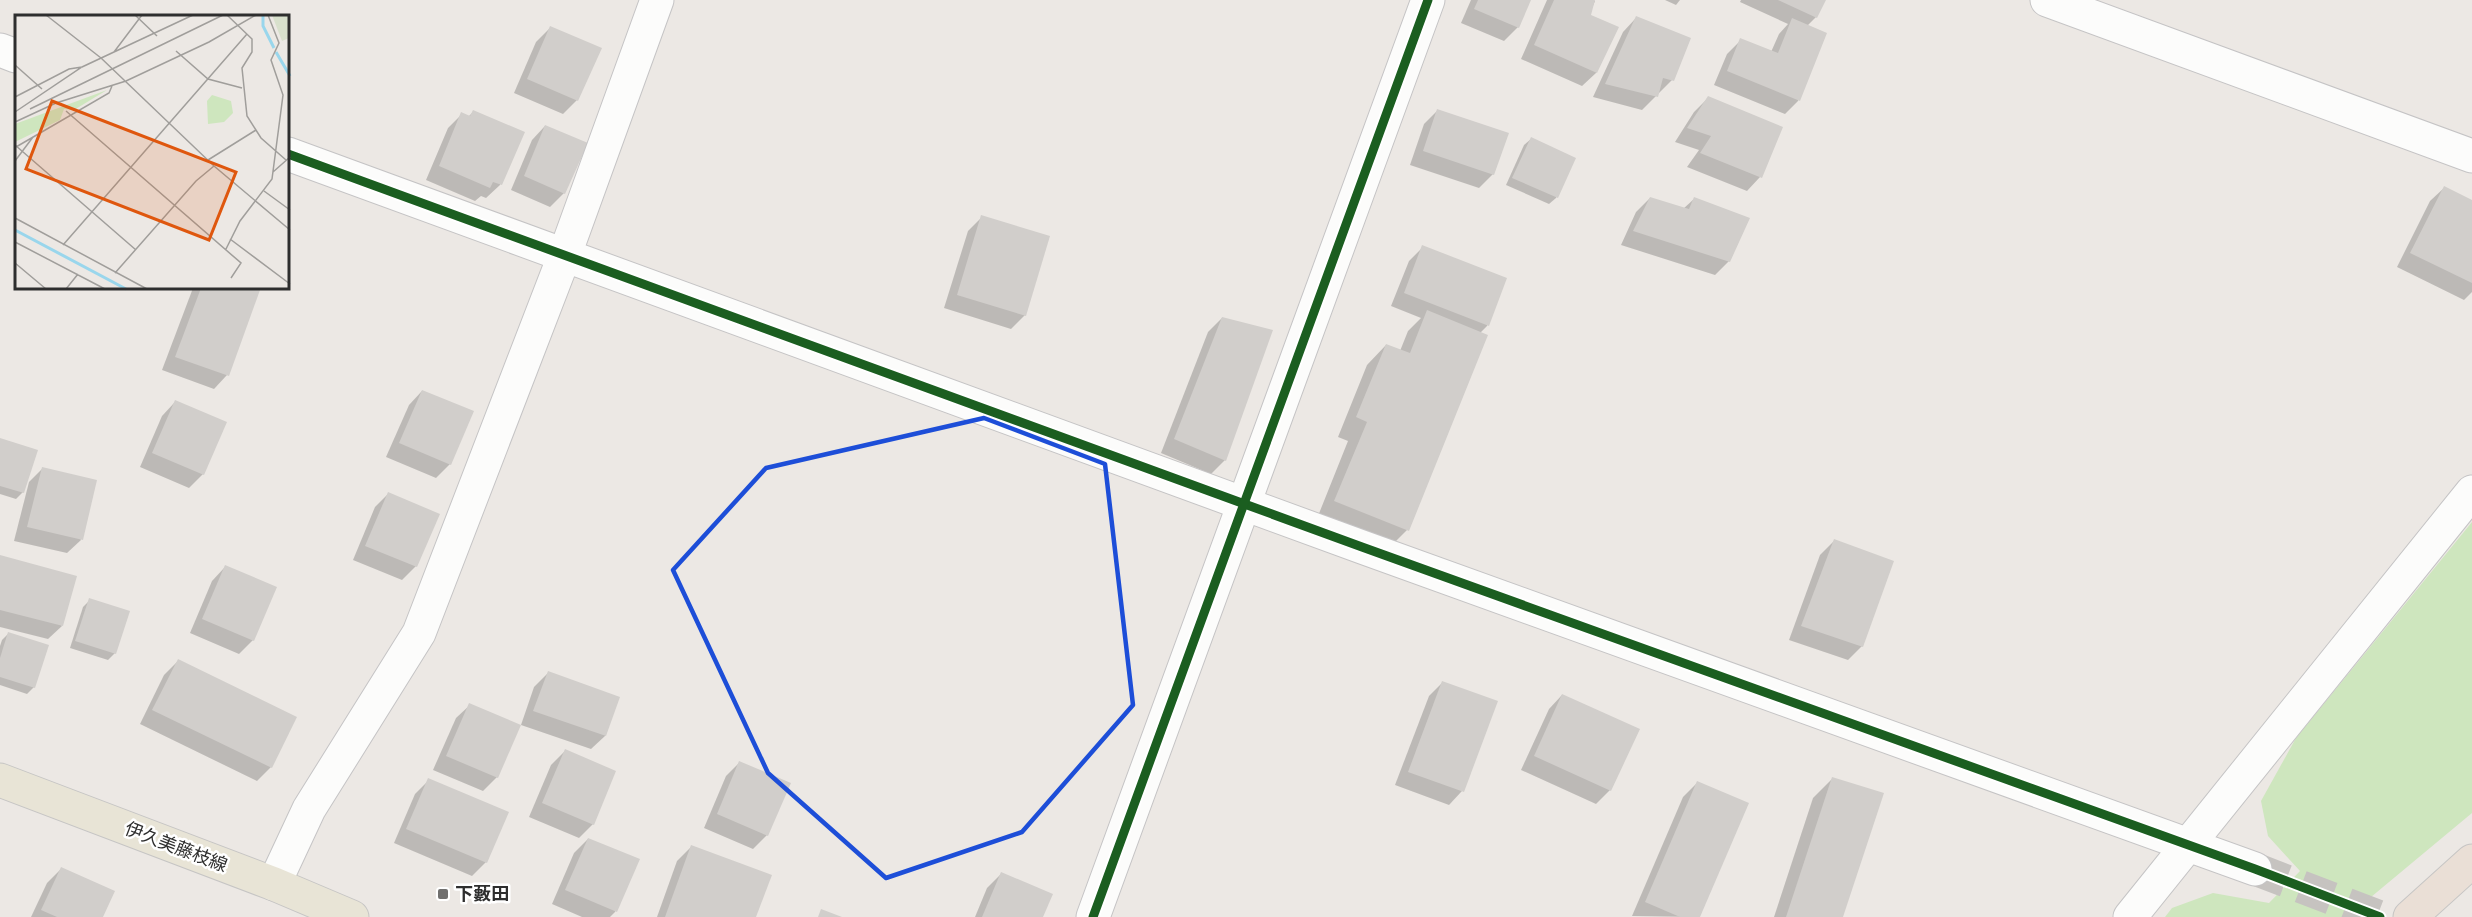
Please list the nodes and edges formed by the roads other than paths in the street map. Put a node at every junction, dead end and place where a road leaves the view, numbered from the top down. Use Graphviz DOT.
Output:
graph roads {
  1 [pos="657,0"];
  2 [pos="1428,0"];
  3 [pos="2047,0"];
  4 [pos="0,50"];
  5 [pos="15,56"];
  6 [pos="290,155"];
  7 [pos="2472,156"];
  8 [pos="565,254"];
  9 [pos="2472,492"];
  10 [pos="1245,504"];
  11 [pos="0,780"];
  12 [pos="2189,845"];
  13 [pos="2472,861"];
  14 [pos="2255,869"];
  15 [pos="274,884"];
  16 [pos="352,917"];
  17 [pos="1093,917"];
  18 [pos="2130,917"];
  19 [pos="2410,917"];
  1 -- 8 [label="street"];
  2 -- 10 [label="street"];
  3 -- 7 [label="street"];
  4 -- 5 [label="street"];
  6 -- 8 [label="street"];
  8 -- 10 [label="street"];
  8 -- 15 [label="street"];
  9 -- 12 [label="street"];
  10 -- 12 [label="street"];
  10 -- 17 [label="street"];
  11 -- 15 [label="main road, 伊久美藤枝線"];
  12 -- 14 [label="street"];
  12 -- 18 [label="street"];
  13 -- 19 [label="highway"];
  15 -- 16 [label="main road, 伊久美藤枝線"];
}
